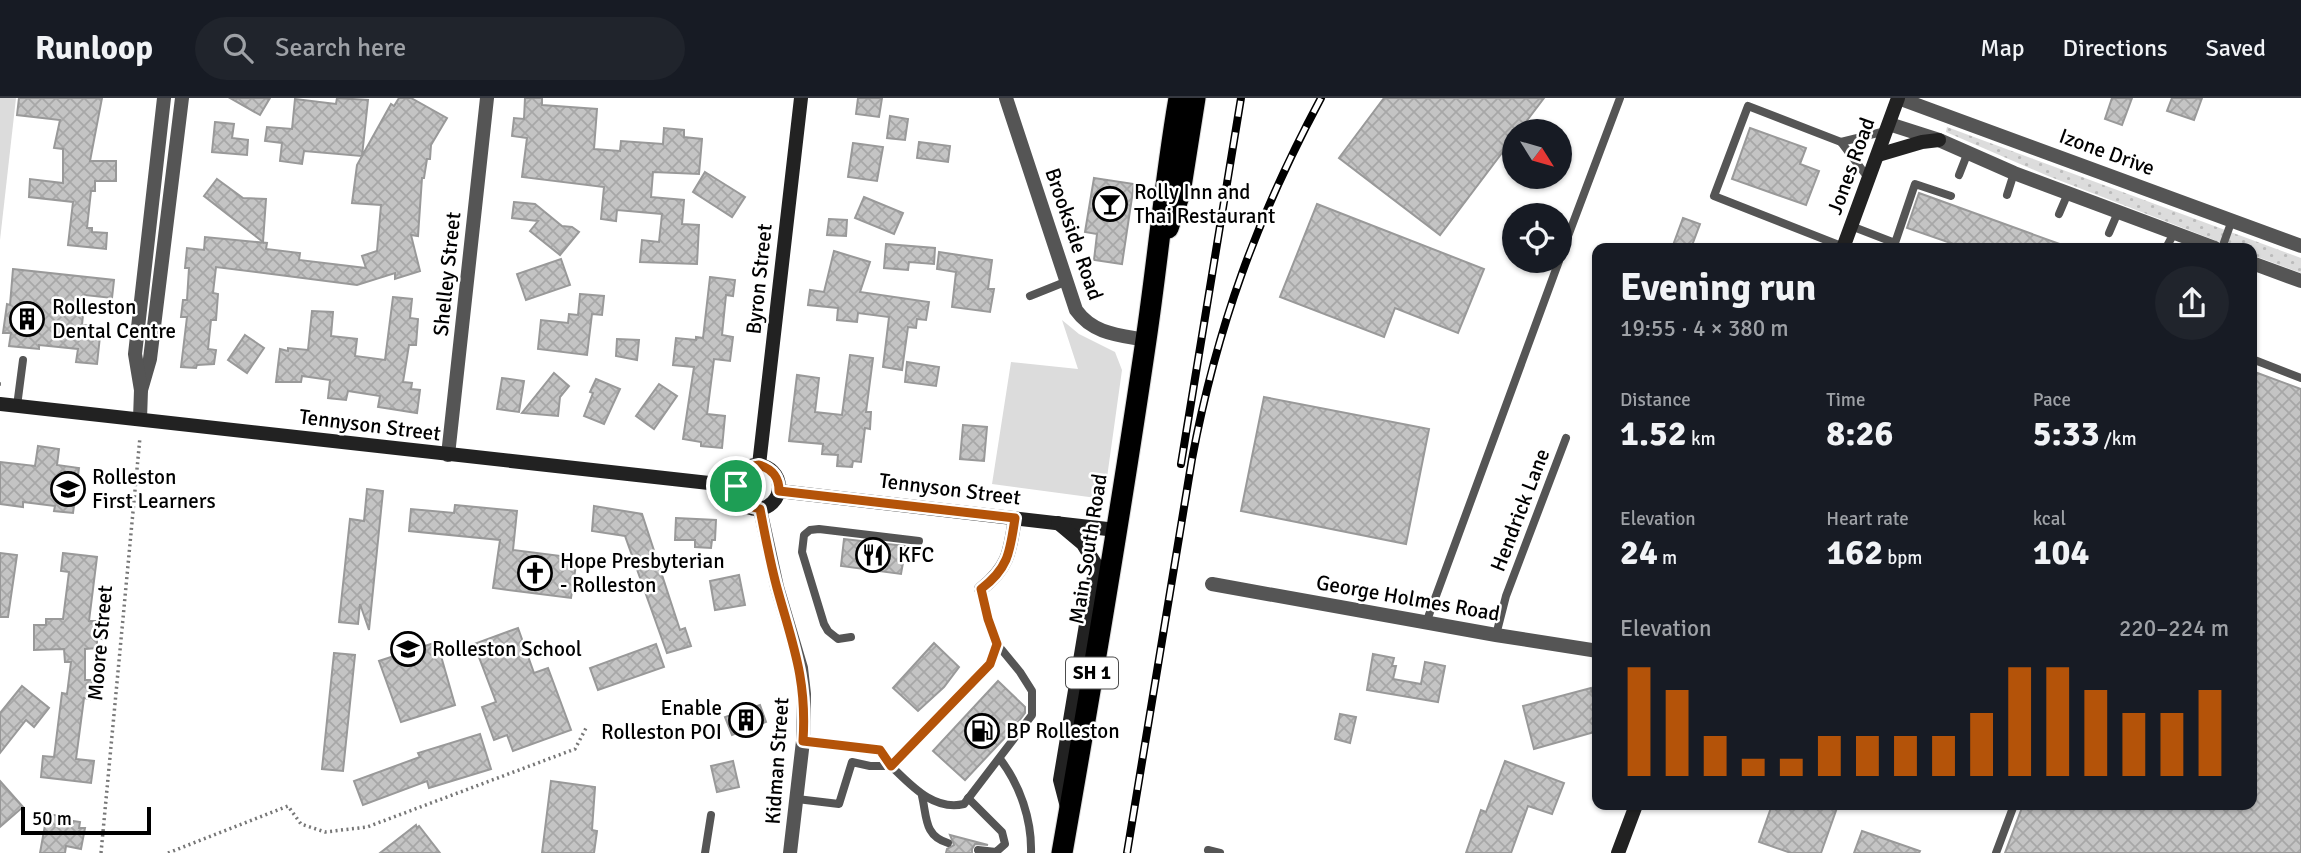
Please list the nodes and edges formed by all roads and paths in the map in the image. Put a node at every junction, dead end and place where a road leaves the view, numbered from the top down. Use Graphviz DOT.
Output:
graph roads {
  1 [pos="164,98"];
  2 [pos="182,98"];
  3 [pos="487,98"];
  4 [pos="800,98"];
  5 [pos="1006,98"];
  6 [pos="1179,98"];
  7 [pos="1195,98"];
  8 [pos="1620,98"];
  9 [pos="1898,98"];
  10 [pos="1888,127"];
  11 [pos="1939,140"];
  12 [pos="1841,142"];
  13 [pos="1968,152"];
  14 [pos="1878,155"];
  15 [pos="2014,173"];
  16 [pos="1959,175"];
  17 [pos="1868,179"];
  18 [pos="2068,193"];
  19 [pos="2007,195"];
  20 [pos="1951,196"];
  21 [pos="2118,212"];
  22 [pos="2059,214"];
  23 [pos="2232,220"];
  24 [pos="1572,225"];
  25 [pos="1851,226"];
  26 [pos="2109,233"];
  27 [pos="2174,233"];
  28 [pos="1831,243"];
  29 [pos="1845,243"];
  30 [pos="2169,243"];
  31 [pos="2197,243"];
  32 [pos="2224,243"];
  33 [pos="2301,246"];
  34 [pos="1159,253"];
  35 [pos="2257,265"];
  36 [pos="1554,273"];
  37 [pos="2301,281"];
  38 [pos="1065,282"];
  39 [pos="1030,296"];
  40 [pos="1146,340"];
  41 [pos="23,360"];
  42 [pos="2257,361"];
  43 [pos="2301,378"];
  44 [pos="141,390"];
  45 [pos="0,404"];
  46 [pos="17,406"];
  47 [pos="140,419"];
  48 [pos="140,437"];
  49 [pos="1566,438"];
  50 [pos="448,455"];
  51 [pos="759,465"];
  52 [pos="736,486"];
  53 [pos="779,491"];
  54 [pos="760,509"];
  55 [pos="1015,518"];
  56 [pos="1058,523"];
  57 [pos="1116,530"];
  58 [pos="919,541"];
  59 [pos="1212,584"];
  60 [pos="981,589"];
  61 [pos="1426,623"];
  62 [pos="1496,635"];
  63 [pos="851,637"];
  64 [pos="997,644"];
  65 [pos="1592,649"];
  66 [pos="586,728"];
  67 [pos="803,741"];
  68 [pos="1000,759"];
  69 [pos="891,766"];
  70 [pos="922,796"];
  71 [pos="797,799"];
  72 [pos="968,799"];
  73 [pos="1634,810"];
  74 [pos="2012,810"];
  75 [pos="710,815"];
  76 [pos="1069,816"];
  77 [pos="948,843"];
  78 [pos="978,850"];
  79 [pos="1208,850"];
  80 [pos="101,853"];
  81 [pos="169,853"];
  82 [pos="705,853"];
  83 [pos="790,853"];
  84 [pos="1031,853"];
  85 [pos="1062,853"];
  86 [pos="1220,853"];
  87 [pos="1618,853"];
  88 [pos="1996,853"];
  1 -- 44 [label="street"];
  2 -- 44 [label="street"];
  3 -- 50 [label="street, Shelley Street"];
  4 -- 51 [label="street, Byron Street"];
  5 -- 38 [label="street, Brookside Road"];
  6 -- 34 [label="highway, Main South Road / SH 1"];
  7 -- 34 [label="highway, Main South Road / SH 1"];
  8 -- 24 [label="lane"];
  9 -- 10 [label="street, Jones Road"];
  9 -- 23 [label="street, Izone Drive"];
  10 -- 11 [label="street"];
  10 -- 12 [label="lane"];
  10 -- 14 [label="street, Jones Road"];
  11 -- 13 [label="street"];
  11 -- 14 [label="street"];
  12 -- 17 [label="lane"];
  12 -- 28 [label="lane"];
  13 -- 15 [label="street"];
  13 -- 16 [label="lane"];
  14 -- 17 [label="street, Jones Road"];
  15 -- 18 [label="street"];
  15 -- 19 [label="lane"];
  17 -- 25 [label="street, Jones Road"];
  18 -- 21 [label="street"];
  18 -- 22 [label="lane"];
  20 -- 25 [label="lane"];
  21 -- 26 [label="lane"];
  21 -- 27 [label="street"];
  23 -- 32 [label="lane"];
  23 -- 33 [label="street, Izone Drive"];
  25 -- 29 [label="street, Jones Road"];
  27 -- 30 [label="lane"];
  27 -- 31 [label="street"];
  34 -- 40 [label="highway, Main South Road / SH 1"];
  35 -- 37 [label="street"];
  36 -- 61 [label="lane"];
  38 -- 39 [label="lane"];
  38 -- 40 [label="street, Brookside Road"];
  40 -- 57 [label="highway, Main South Road / SH 1"];
  41 -- 46 [label="lane"];
  42 -- 43 [label="lane"];
  44 -- 47 [label="street"];
  45 -- 46 [label="street, Tennyson Street"];
  46 -- 47 [label="street, Tennyson Street"];
  47 -- 50 [label="street, Tennyson Street"];
  48 -- 80 [label="path, Moore Street"];
  49 -- 62 [label="lane, Hendrick Lane"];
  50 -- 52 [label="street, Tennyson Street"];
  51 -- 52 [label="street"];
  51 -- 53 [label="street"];
  52 -- 54 [label="street"];
  53 -- 54 [label="street"];
  53 -- 55 [label="street, Tennyson Street"];
  54 -- 67 [label="street, Kidman Street"];
  55 -- 56 [label="street, Tennyson Street"];
  55 -- 60 [label="street"];
  56 -- 57 [label="street, Tennyson Street"];
  56 -- 76 [label="street"];
  57 -- 76 [label="highway, Main South Road / SH 1"];
  58 -- 63 [label="lane"];
  59 -- 61 [label="street, George Holmes Road"];
  60 -- 64 [label="lane"];
  61 -- 62 [label="street, George Holmes Road"];
  62 -- 65 [label="street, George Holmes Road"];
  64 -- 68 [label="lane"];
  64 -- 69 [label="lane"];
  66 -- 81 [label="path"];
  67 -- 69 [label="lane"];
  67 -- 71 [label="street, Kidman Street"];
  68 -- 72 [label="lane"];
  68 -- 84 [label="lane"];
  69 -- 70 [label="lane"];
  69 -- 71 [label="lane"];
  70 -- 72 [label="lane"];
  70 -- 77 [label="lane"];
  71 -- 83 [label="street, Kidman Street"];
  72 -- 78 [label="lane"];
  73 -- 87 [label="street"];
  74 -- 88 [label="lane"];
  75 -- 82 [label="lane"];
  76 -- 85 [label="highway, Main South Road / SH 1"];
  79 -- 86 [label="lane"];
}
